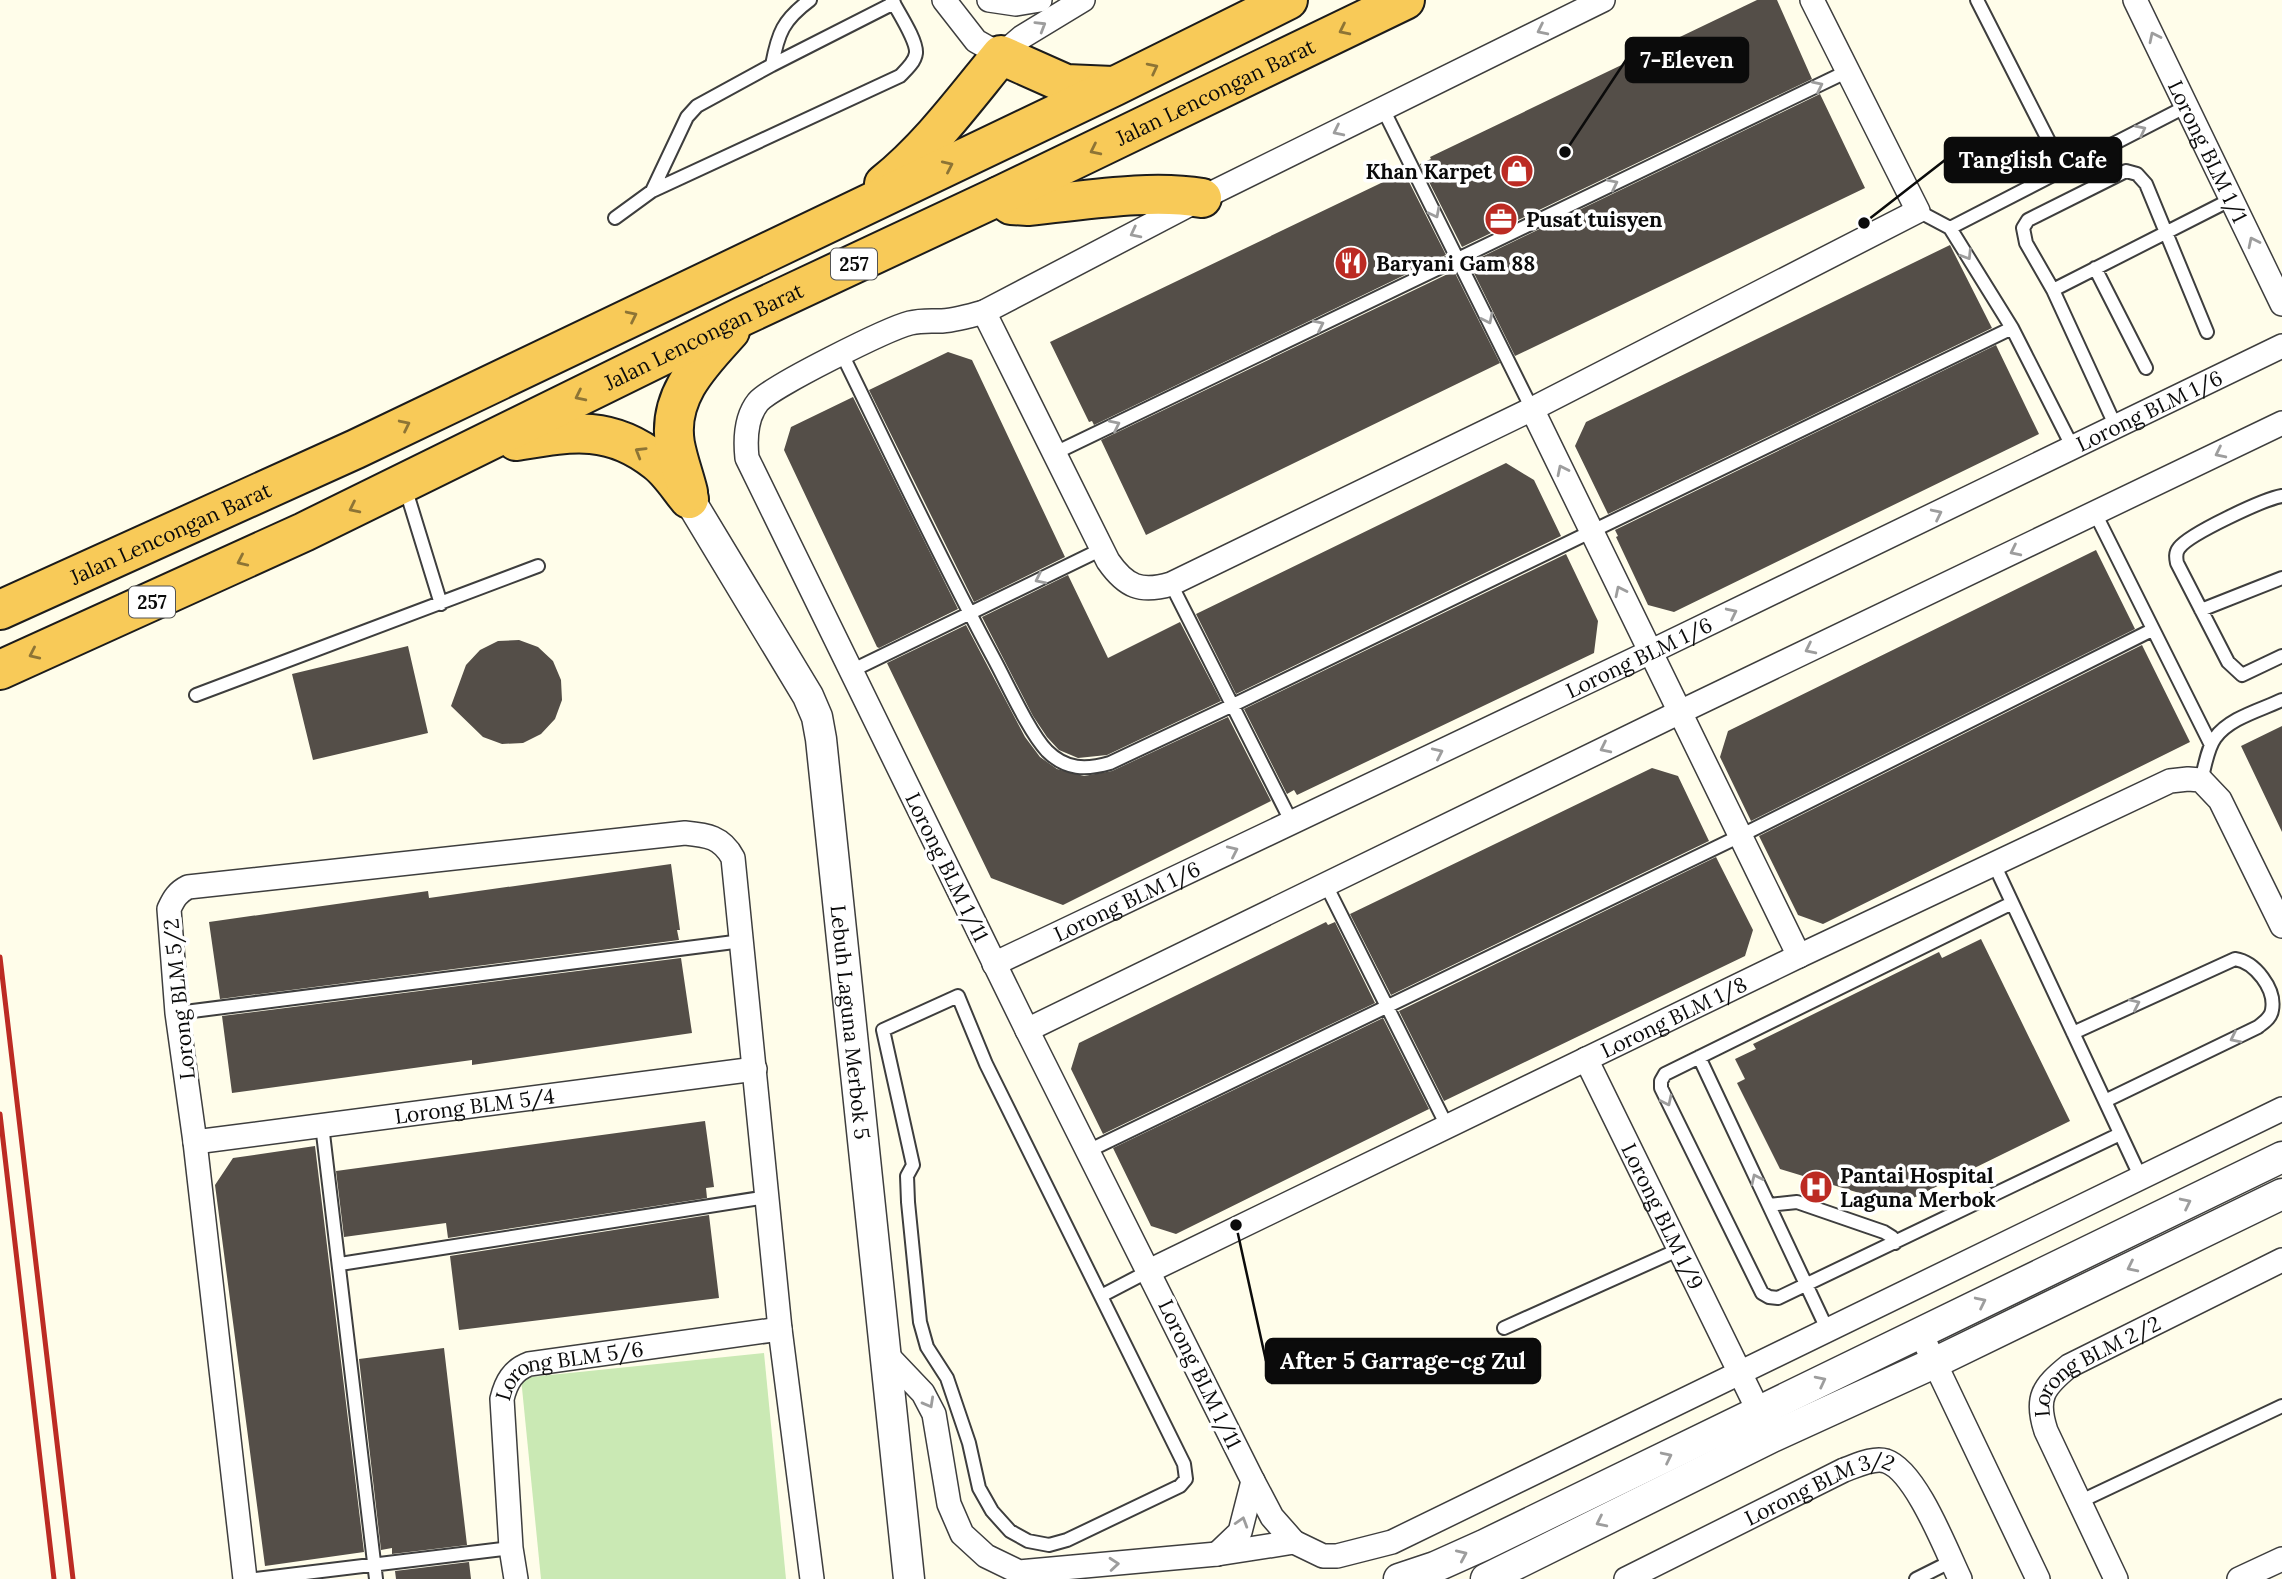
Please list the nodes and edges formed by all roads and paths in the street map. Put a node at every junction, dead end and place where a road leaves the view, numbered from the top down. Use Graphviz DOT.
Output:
graph roads {
  1 [pos="810,0"];
  2 [pos="944,0"];
  3 [pos="989,0"];
  4 [pos="1040,0"];
  5 [pos="1083,0"];
  6 [pos="1288,0"];
  7 [pos="1405,0"];
  8 [pos="1604,0"];
  9 [pos="1812,0"];
  10 [pos="1977,0"];
  11 [pos="2135,0"];
  12 [pos="893,2"];
  13 [pos="1001,55"];
  14 [pos="772,65"];
  15 [pos="1848,72"];
  16 [pos="1115,86"];
  17 [pos="2188,106"];
  18 [pos="1383,109"];
  19 [pos="2063,170"];
  20 [pos="652,191"];
  21 [pos="999,196"];
  22 [pos="1202,198"];
  23 [pos="2232,199"];
  24 [pos="1918,211"];
  25 [pos="845,215"];
  26 [pos="615,218"];
  27 [pos="1950,228"];
  28 [pos="2165,232"];
  29 [pos="1458,258"];
  30 [pos="2095,268"];
  31 [pos="2053,290"];
  32 [pos="2282,304"];
  33 [pos="984,312"];
  34 [pos="743,316"];
  35 [pos="2012,328"];
  36 [pos="2207,332"];
  37 [pos="2282,345"];
  38 [pos="842,354"];
  39 [pos="2146,368"];
  40 [pos="1532,409"];
  41 [pos="2282,423"];
  42 [pos="2116,427"];
  43 [pos="478,446"];
  44 [pos="2073,448"];
  45 [pos="1053,454"];
  46 [pos="404,483"];
  47 [pos="2282,496"];
  48 [pos="689,499"];
  49 [pos="2095,513"];
  50 [pos="1591,530"];
  51 [pos="1102,549"];
  52 [pos="538,566"];
  53 [pos="2282,578"];
  54 [pos="1171,584"];
  55 [pos="441,604"];
  56 [pos="0,610"];
  57 [pos="2201,610"];
  58 [pos="970,613"];
  59 [pos="2152,630"];
  60 [pos="1650,652"];
  61 [pos="2282,656"];
  62 [pos="0,670"];
  63 [pos="851,671"];
  64 [pos="196,695"];
  65 [pos="2282,700"];
  66 [pos="1233,705"];
  67 [pos="1680,712"];
  68 [pos="2211,745"];
  69 [pos="2201,780"];
  70 [pos="1292,822"];
  71 [pos="1740,836"];
  72 [pos="1994,864"];
  73 [pos="1326,885"];
  74 [pos="2012,903"];
  75 [pos="2282,926"];
  76 [pos="743,941"];
  77 [pos="1799,956"];
  78 [pos="994,964"];
  79 [pos="1386,1005"];
  80 [pos="177,1013"];
  81 [pos="1027,1030"];
  82 [pos="2073,1032"];
  83 [pos="1699,1057"];
  84 [pos="1586,1059"];
  85 [pos="755,1069"];
  86 [pos="2105,1101"];
  87 [pos="2282,1109"];
  88 [pos="322,1125"];
  89 [pos="1447,1126"];
  90 [pos="2120,1134"];
  91 [pos="195,1142"];
  92 [pos="1088,1151"];
  93 [pos="2282,1157"];
  94 [pos="2141,1178"];
  95 [pos="2282,1194"];
  96 [pos="766,1197"];
  97 [pos="1769,1205"];
  98 [pos="1895,1243"];
  99 [pos="1680,1248"];
  100 [pos="2282,1259"];
  101 [pos="340,1264"];
  102 [pos="1150,1271"];
  103 [pos="1806,1286"];
  104 [pos="1101,1296"];
  105 [pos="1504,1328"];
  106 [pos="780,1329"];
  107 [pos="1828,1331"];
  108 [pos="1920,1332"];
  109 [pos="884,1352"];
  110 [pos="1934,1363"];
  111 [pos="1741,1374"];
  112 [pos="2282,1406"];
  113 [pos="1766,1425"];
  114 [pos="1253,1481"];
  115 [pos="2079,1502"];
  116 [pos="1294,1542"];
  117 [pos="511,1548"];
  118 [pos="1217,1554"];
  119 [pos="2282,1559"];
  120 [pos="374,1563"];
  121 [pos="1956,1570"];
  122 [pos="1653,1573"];
  123 [pos="245,1579"];
  124 [pos="256,1579"];
  125 [pos="376,1579"];
  126 [pos="516,1579"];
  127 [pos="812,1579"];
  128 [pos="909,1579"];
  129 [pos="1399,1579"];
  130 [pos="1486,1579"];
  131 [pos="1626,1579"];
  132 [pos="1916,1579"];
  133 [pos="2038,1579"];
  134 [pos="2116,1579"];
  135 [pos="2239,1579"];
  1 -- 14 [label="lane"];
  2 -- 13 [label="street"];
  3 -- 4 [label="street"];
  13 -- 5 [label="street, one-way"];
  16 -- 6 [label="highway, Jalan Lencongan Barat / 257, one-way"];
  7 -- 21 [label="highway, Jalan Lencongan Barat / 257, one-way"];
  8 -- 18 [label="street, Lorong BLM 1/11, one-way"];
  9 -- 15 [label="street"];
  10 -- 19 [label="lane"];
  17 -- 11 [label="street, Lorong BLM 1/1, one-way"];
  12 -- 14 [label="lane"];
  12 -- 20 [label="lane"];
  13 -- 16 [label="highway"];
  13 -- 25 [label="highway"];
  14 -- 20 [label="lane"];
  15 -- 24 [label="street"];
  29 -- 15 [label="lane, one-way"];
  25 -- 16 [label="highway, Jalan Lencongan Barat / 257, one-way"];
  19 -- 17 [label="lane, one-way"];
  17 -- 23 [label="street, Lorong BLM 1/1"];
  18 -- 22 [label="street, Lorong BLM 1/11, one-way"];
  18 -- 29 [label="lane, one-way"];
  19 -- 27 [label="lane"];
  20 -- 26 [label="lane"];
  21 -- 22 [label="highway"];
  21 -- 34 [label="highway, Jalan Lencongan Barat / 257"];
  22 -- 33 [label="street, Lorong BLM 1/11, one-way"];
  23 -- 28 [label="lane"];
  32 -- 23 [label="street, Lorong BLM 1/1, one-way"];
  24 -- 27 [label="lane"];
  24 -- 40 [label="street"];
  56 -- 25 [label="highway, Jalan Lencongan Barat / 257, one-way"];
  27 -- 35 [label="lane, one-way"];
  28 -- 30 [label="lane"];
  28 -- 31 [label="lane"];
  28 -- 36 [label="lane"];
  29 -- 40 [label="lane, one-way"];
  45 -- 29 [label="lane, one-way"];
  30 -- 31 [label="lane"];
  30 -- 39 [label="lane"];
  31 -- 42 [label="lane"];
  33 -- 38 [label="street, Lorong BLM 1/11"];
  33 -- 45 [label="street"];
  34 -- 43 [label="highway, Jalan Lencongan Barat / 257, one-way"];
  34 -- 48 [label="highway"];
  35 -- 44 [label="lane"];
  35 -- 50 [label="lane"];
  37 -- 42 [label="street, Lorong BLM 1/6"];
  38 -- 58 [label="lane"];
  38 -- 63 [label="street, Lorong BLM 1/11"];
  50 -- 40 [label="street, one-way"];
  40 -- 54 [label="street"];
  41 -- 49 [label="street, one-way"];
  42 -- 44 [label="street, Lorong BLM 1/6"];
  43 -- 46 [label="highway, Jalan Lencongan Barat / 257"];
  48 -- 43 [label="highway, one-way"];
  60 -- 44 [label="street, Lorong BLM 1/6, one-way"];
  45 -- 51 [label="street"];
  46 -- 55 [label="lane"];
  46 -- 62 [label="highway, Jalan Lencongan Barat / 257, one-way"];
  47 -- 57 [label="lane"];
  48 -- 109 [label="street, Lebuh Laguna Merbok 5"];
  49 -- 59 [label="lane"];
  49 -- 67 [label="street, one-way"];
  60 -- 50 [label="street, one-way"];
  50 -- 66 [label="lane"];
  51 -- 54 [label="street"];
  51 -- 58 [label="lane, one-way"];
  52 -- 55 [label="lane"];
  53 -- 57 [label="lane"];
  54 -- 66 [label="lane"];
  55 -- 64 [label="lane"];
  57 -- 61 [label="lane"];
  58 -- 63 [label="lane"];
  58 -- 66 [label="lane"];
  59 -- 68 [label="lane"];
  59 -- 71 [label="lane"];
  60 -- 67 [label="street"];
  70 -- 60 [label="street, Lorong BLM 1/6, one-way"];
  63 -- 78 [label="street, Lorong BLM 1/11"];
  65 -- 68 [label="lane"];
  66 -- 70 [label="lane"];
  67 -- 71 [label="street"];
  67 -- 73 [label="street, one-way"];
  68 -- 69 [label="lane"];
  69 -- 72 [label="street, Lorong BLM 1/8"];
  69 -- 75 [label="street"];
  78 -- 70 [label="street, Lorong BLM 1/6, one-way"];
  71 -- 77 [label="street"];
  71 -- 79 [label="lane"];
  72 -- 74 [label="lane"];
  72 -- 77 [label="street, Lorong BLM 1/8"];
  73 -- 79 [label="lane"];
  73 -- 81 [label="street"];
  74 -- 82 [label="lane"];
  74 -- 83 [label="lane"];
  76 -- 80 [label="lane"];
  76 -- 80 [label="street, Lorong BLM 5/2"];
  76 -- 85 [label="street"];
  77 -- 84 [label="street, Lorong BLM 1/8"];
  78 -- 81 [label="street, Lorong BLM 1/11"];
  79 -- 89 [label="lane"];
  79 -- 92 [label="lane"];
  80 -- 91 [label="street, Lorong BLM 5/2"];
  81 -- 92 [label="street, Lorong BLM 1/11"];
  82 -- 86 [label="lane"];
  82 -- 86 [label="lane, one-way"];
  97 -- 83 [label="lane, one-way"];
  83 -- 103 [label="lane, one-way"];
  84 -- 89 [label="street, Lorong BLM 1/8"];
  84 -- 99 [label="street, Lorong BLM 1/9"];
  85 -- 88 [label="street, Lorong BLM 5/4"];
  85 -- 96 [label="street"];
  86 -- 90 [label="lane"];
  87 -- 94 [label="street"];
  88 -- 91 [label="street, Lorong BLM 5/4"];
  88 -- 101 [label="lane"];
  89 -- 102 [label="street, Lorong BLM 1/8"];
  90 -- 94 [label="lane"];
  90 -- 98 [label="lane"];
  91 -- 123 [label="street, Lorong BLM 5/2"];
  92 -- 102 [label="street, Lorong BLM 1/11"];
  108 -- 93 [label="street, one-way"];
  94 -- 107 [label="street"];
  95 -- 110 [label="street, one-way"];
  96 -- 101 [label="lane"];
  96 -- 106 [label="street"];
  97 -- 98 [label="lane"];
  97 -- 103 [label="lane"];
  98 -- 103 [label="lane"];
  99 -- 105 [label="lane"];
  99 -- 111 [label="street, Lorong BLM 1/9"];
  100 -- 115 [label="street, Lorong BLM 2/2"];
  101 -- 120 [label="lane"];
  102 -- 104 [label="lane"];
  102 -- 114 [label="street, Lorong BLM 1/11"];
  103 -- 107 [label="lane"];
  104 -- 104 [label="lane"];
  106 -- 117 [label="street, Lorong BLM 5/6"];
  106 -- 127 [label="street"];
  107 -- 111 [label="street"];
  108 -- 110 [label="street"];
  113 -- 108 [label="street, one-way"];
  109 -- 118 [label="street, one-way"];
  109 -- 128 [label="street, Lebuh Laguna Merbok 5"];
  110 -- 113 [label="street"];
  110 -- 133 [label="street"];
  111 -- 113 [label="street, Lorong BLM 1/9"];
  111 -- 116 [label="street"];
  112 -- 115 [label="lane"];
  129 -- 113 [label="street, one-way"];
  113 -- 130 [label="street, one-way"];
  114 -- 116 [label="street, Lorong BLM 1/11"];
  118 -- 114 [label="street, one-way"];
  115 -- 134 [label="street, Lorong BLM 2/2"];
  116 -- 118 [label="street"];
  117 -- 120 [label="lane"];
  117 -- 126 [label="street, Lorong BLM 5/6"];
  119 -- 135 [label="street"];
  120 -- 124 [label="lane"];
  120 -- 125 [label="lane"];
  121 -- 122 [label="street, Lorong BLM 3/2"];
  121 -- 132 [label="lane"];
  122 -- 131 [label="street, Lorong BLM 3/2"];
}
